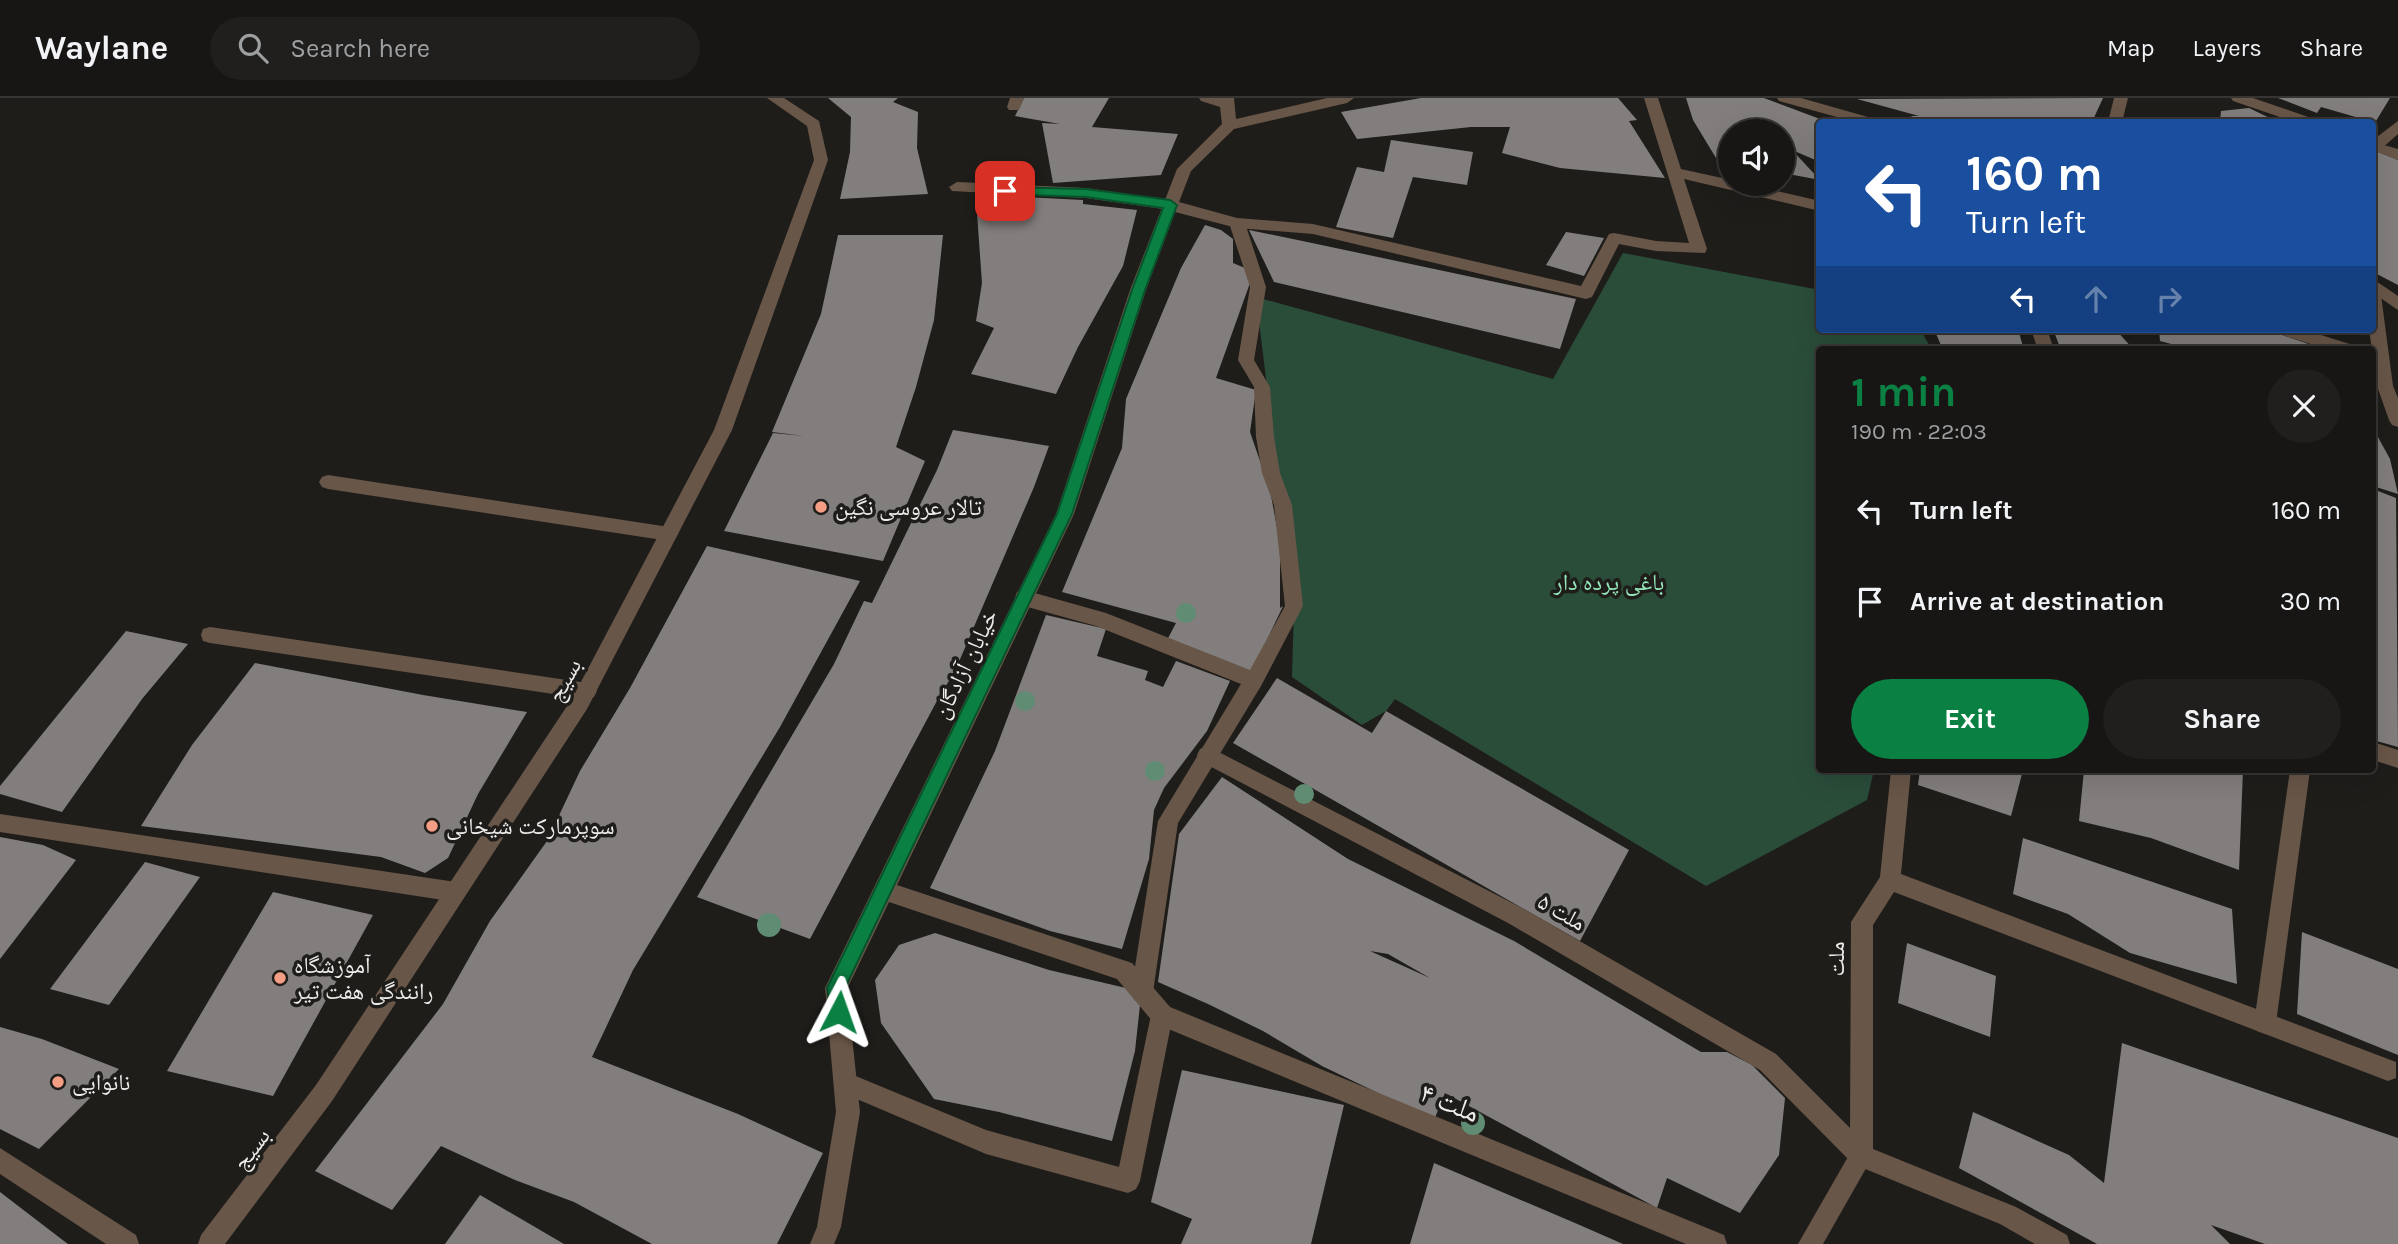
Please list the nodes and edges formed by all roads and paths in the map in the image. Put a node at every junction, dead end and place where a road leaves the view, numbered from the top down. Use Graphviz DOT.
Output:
graph roads {
  1 [pos="774,98"];
  2 [pos="1206,98"];
  3 [pos="1347,98"];
  4 [pos="1651,98"];
  5 [pos="1784,98"];
  6 [pos="2121,98"];
  7 [pos="2240,98"];
  8 [pos="1227,101"];
  9 [pos="1859,119"];
  10 [pos="2116,119"];
  11 [pos="2300,119"];
  12 [pos="1229,125"];
  13 [pos="2398,126"];
  14 [pos="2376,144"];
  15 [pos="2376,147"];
  16 [pos="2398,155"];
  17 [pos="1674,172"];
  18 [pos="957,187"];
  19 [pos="1170,205"];
  20 [pos="1816,205"];
  21 [pos="1237,223"];
  22 [pos="2376,287"];
  23 [pos="2398,304"];
  24 [pos="2295,333"];
  25 [pos="2375,333"];
  26 [pos="2337,346"];
  27 [pos="2377,358"];
  28 [pos="2398,421"];
  29 [pos="328,482"];
  30 [pos="669,534"];
  31 [pos="1024,598"];
  32 [pos="210,635"];
  33 [pos="1254,680"];
  34 [pos="587,691"];
  35 [pos="2376,752"];
  36 [pos="1207,755"];
  37 [pos="2398,759"];
  38 [pos="1900,773"];
  39 [pos="2300,773"];
  40 [pos="0,823"];
  41 [pos="1890,880"];
  42 [pos="883,890"];
  43 [pos="456,892"];
  44 [pos="1142,992"];
  45 [pos="1162,1015"];
  46 [pos="2265,1023"];
  47 [pos="2388,1070"];
  48 [pos="846,1083"];
  49 [pos="1861,1156"];
  50 [pos="0,1160"];
  51 [pos="127,1244"];
  52 [pos="210,1244"];
  53 [pos="822,1244"];
  54 [pos="1715,1244"];
  55 [pos="1810,1244"];
  56 [pos="2058,1244"];
  1 -- 30 [label="street, بسیج"];
  2 -- 8 [label="street"];
  3 -- 12 [label="street"];
  4 -- 17 [label="street"];
  5 -- 9 [label="street"];
  6 -- 10 [label="street"];
  7 -- 11 [label="street"];
  8 -- 12 [label="street"];
  12 -- 19 [label="street, خیابان آزادگان"];
  13 -- 14 [label="street"];
  15 -- 16 [label="street"];
  17 -- 20 [label="street"];
  17 -- 21 [label="street"];
  18 -- 19 [label="street"];
  19 -- 21 [label="street"];
  19 -- 31 [label="street, خیابان آزادگان"];
  21 -- 33 [label="street"];
  22 -- 23 [label="street"];
  24 -- 26 [label="street"];
  25 -- 27 [label="street"];
  27 -- 28 [label="street"];
  29 -- 30 [label="street"];
  30 -- 34 [label="street, بسیج"];
  31 -- 33 [label="street"];
  31 -- 42 [label="street, خیابان آزادگان"];
  32 -- 34 [label="street"];
  33 -- 36 [label="street"];
  34 -- 43 [label="street, بسیج"];
  35 -- 37 [label="street"];
  36 -- 44 [label="street"];
  36 -- 49 [label="street, ملت ۵"];
  38 -- 41 [label="street, ملت"];
  39 -- 46 [label="street"];
  40 -- 43 [label="street"];
  41 -- 46 [label="street"];
  41 -- 49 [label="street, ملت"];
  42 -- 44 [label="street"];
  42 -- 48 [label="street, خیابان آزادگان"];
  43 -- 52 [label="street, بسیج"];
  44 -- 45 [label="street"];
  45 -- 48 [label="street"];
  45 -- 54 [label="street, ملت ۴"];
  46 -- 47 [label="street"];
  48 -- 53 [label="street, خیابان آزادگان"];
  49 -- 55 [label="street"];
  49 -- 56 [label="street"];
  50 -- 51 [label="street"];
}
